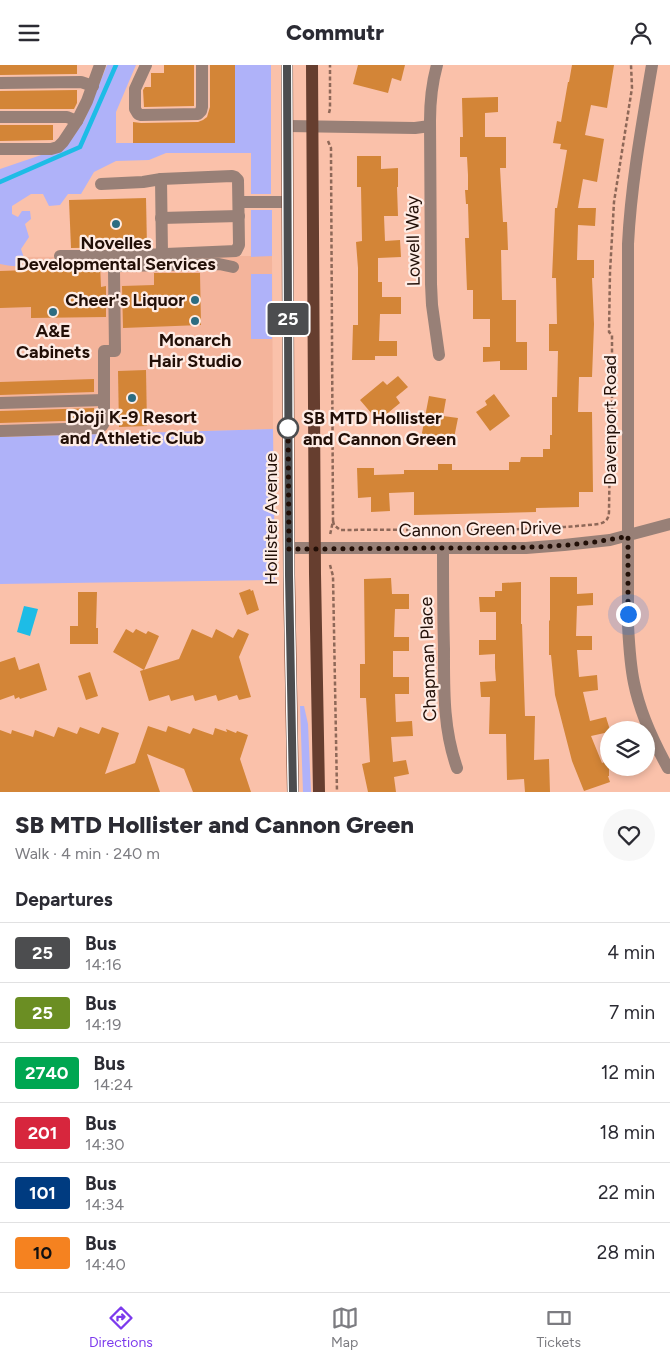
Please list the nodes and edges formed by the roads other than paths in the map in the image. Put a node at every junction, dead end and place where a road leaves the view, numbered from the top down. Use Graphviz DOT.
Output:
graph roads {
  1 [pos="100,65"];
  2 [pos="146,65"];
  3 [pos="202,65"];
  4 [pos="287,65"];
  5 [pos="312,65"];
  6 [pos="437,65"];
  7 [pos="652,65"];
  8 [pos="0,83"];
  9 [pos="92,86"];
  10 [pos="0,117"];
  11 [pos="77,121"];
  12 [pos="288,126"];
  13 [pos="312,126"];
  14 [pos="430,126"];
  15 [pos="0,149"];
  16 [pos="161,179"];
  17 [pos="101,184"];
  18 [pos="287,201"];
  19 [pos="239,202"];
  20 [pos="239,216"];
  21 [pos="162,218"];
  22 [pos="162,254"];
  23 [pos="60,256"];
  24 [pos="119,261"];
  25 [pos="233,267"];
  26 [pos="439,355"];
  27 [pos="104,400"];
  28 [pos="0,403"];
  29 [pos="0,431"];
  30 [pos="670,524"];
  31 [pos="628,536"];
  32 [pos="443,548"];
  33 [pos="289,549"];
  34 [pos="315,549"];
  35 [pos="456,767"];
  36 [pos="668,768"];
  37 [pos="293,792"];
  38 [pos="319,792"];
  1 -- 9 [label="street"];
  2 -- 3 [label="street"];
  4 -- 12 [label="main road, Hollister Avenue"];
  5 -- 13 [label="main road"];
  6 -- 14 [label="street, Lowell Way"];
  7 -- 31 [label="street, Davenport Road"];
  8 -- 9 [label="street"];
  9 -- 11 [label="street"];
  10 -- 11 [label="street"];
  11 -- 15 [label="street"];
  12 -- 13 [label="street"];
  12 -- 18 [label="main road, Hollister Avenue"];
  13 -- 14 [label="street"];
  13 -- 34 [label="main road"];
  14 -- 26 [label="street, Lowell Way"];
  16 -- 17 [label="street"];
  16 -- 19 [label="street"];
  16 -- 21 [label="street"];
  18 -- 19 [label="street"];
  18 -- 33 [label="main road, Hollister Avenue"];
  19 -- 20 [label="street"];
  20 -- 21 [label="street"];
  20 -- 22 [label="street"];
  21 -- 22 [label="street"];
  22 -- 24 [label="street"];
  23 -- 24 [label="street"];
  24 -- 25 [label="street"];
  24 -- 27 [label="street"];
  27 -- 28 [label="street"];
  27 -- 29 [label="street"];
  30 -- 31 [label="street, Cannon Green Drive"];
  31 -- 32 [label="street, Cannon Green Drive"];
  31 -- 36 [label="street, Davenport Road"];
  32 -- 34 [label="street, Cannon Green Drive"];
  32 -- 35 [label="street, Chapman Place"];
  33 -- 34 [label="street, Cannon Green Drive"];
  33 -- 37 [label="main road, Hollister Avenue"];
  34 -- 38 [label="main road"];
}
